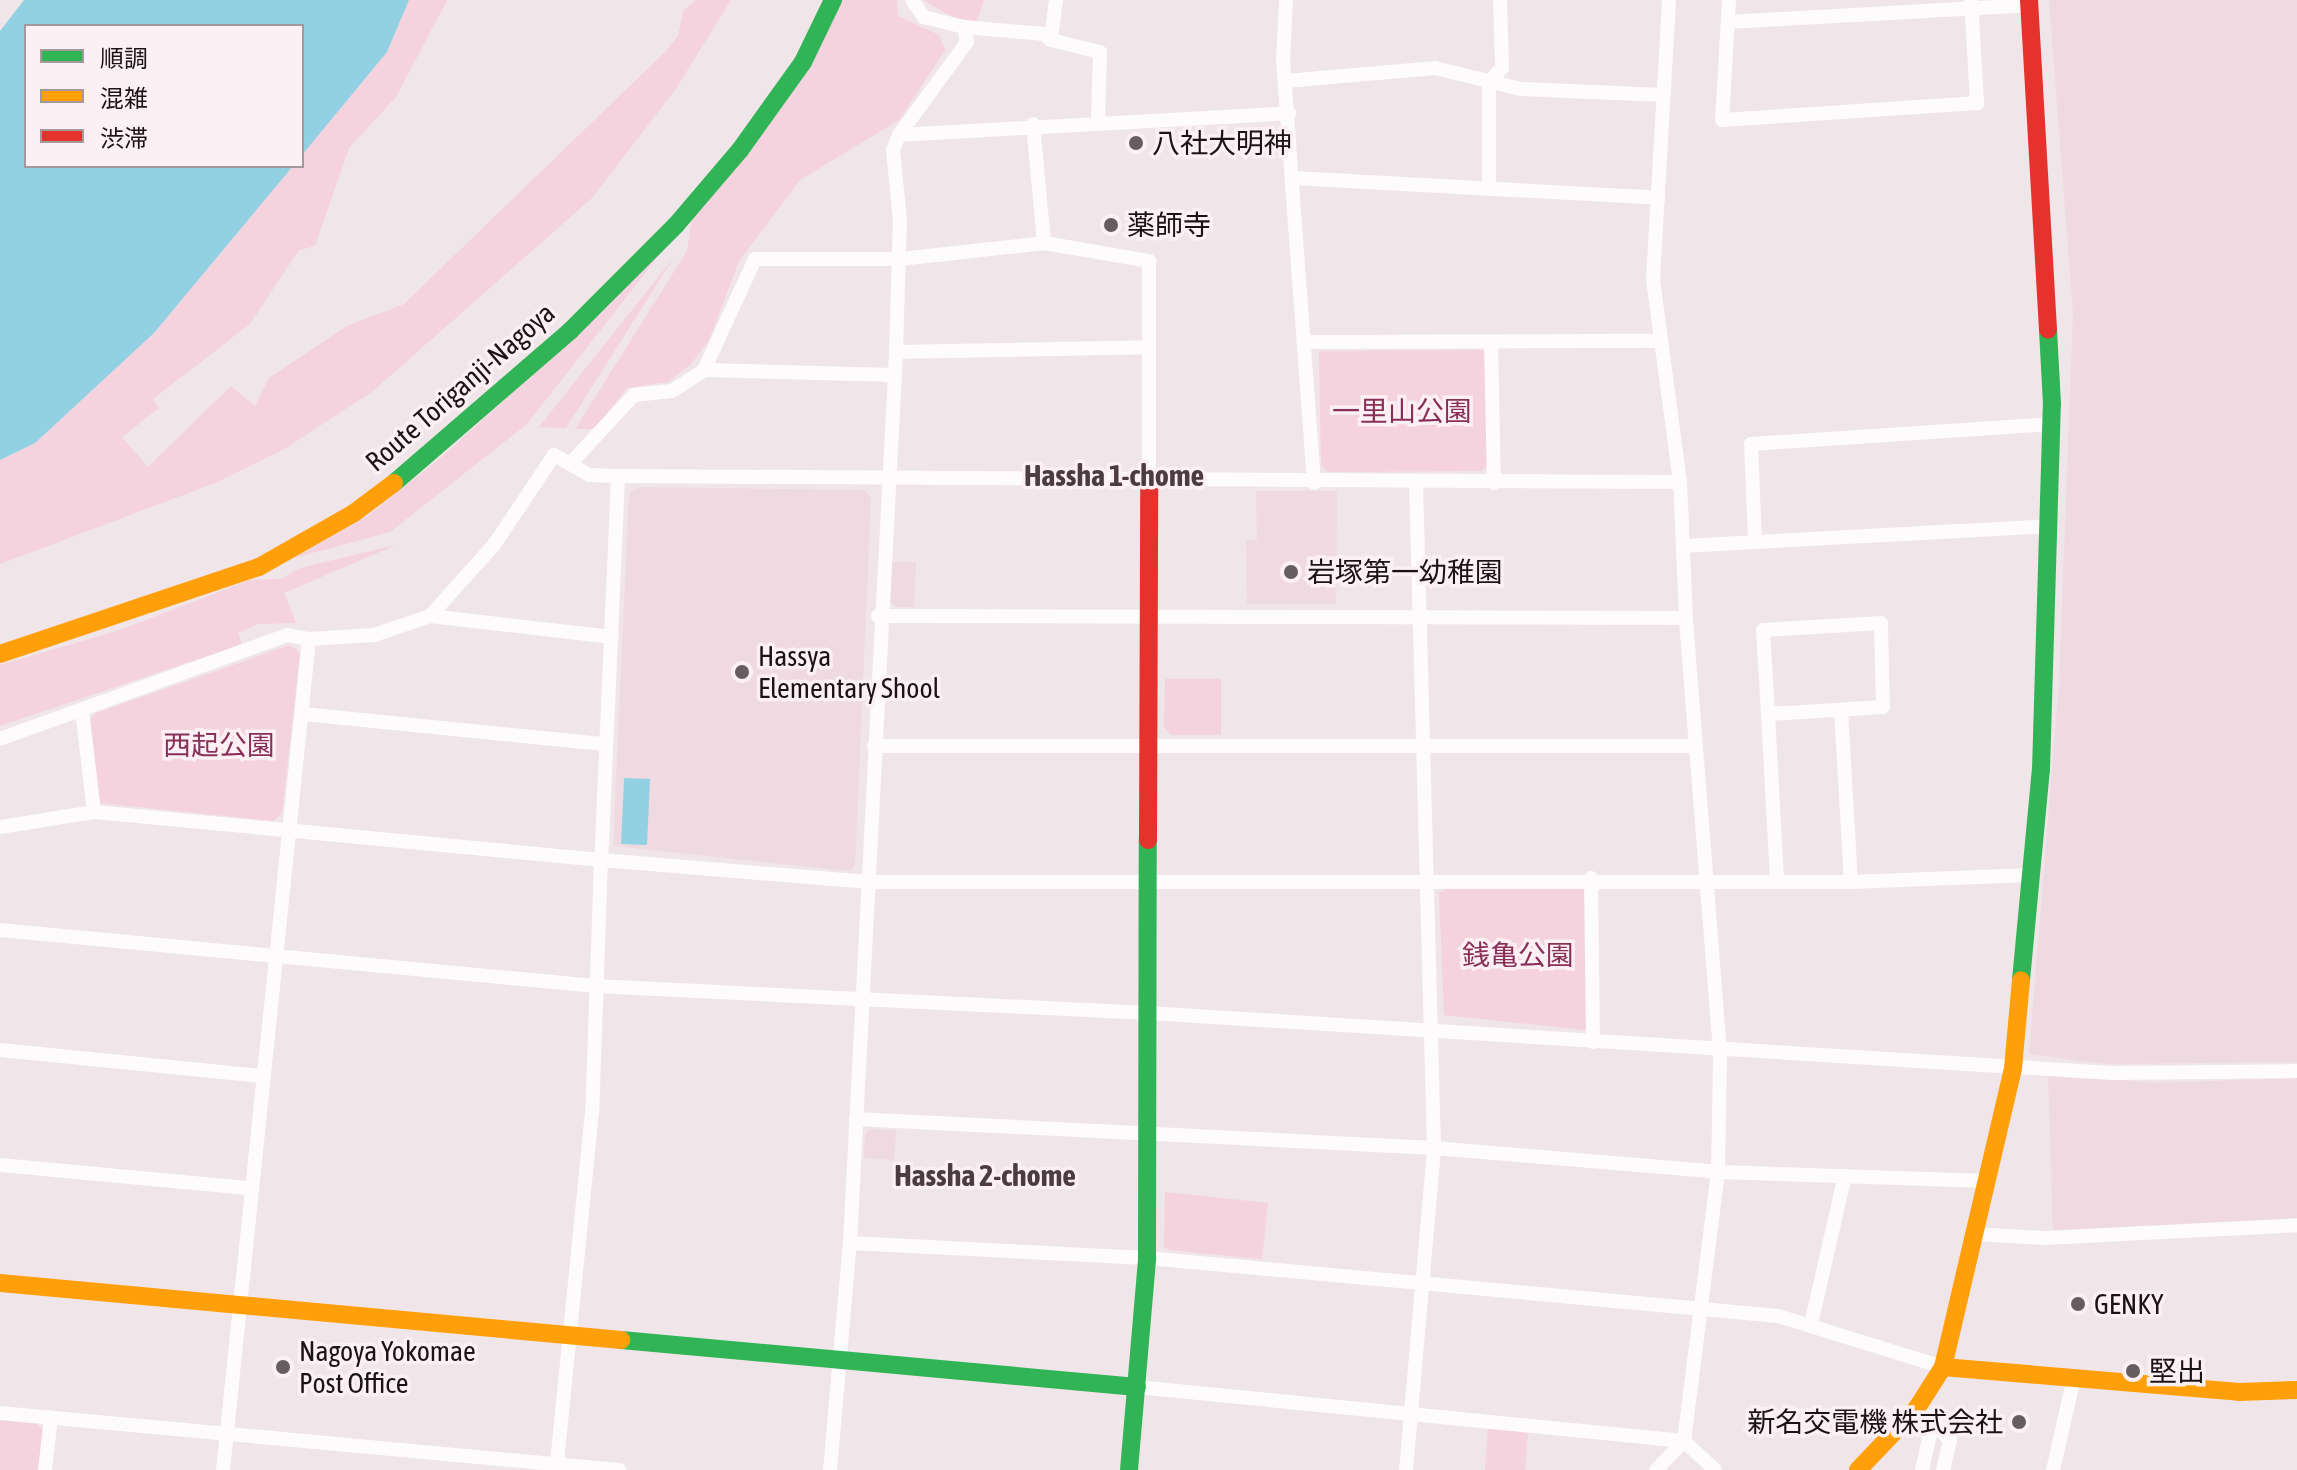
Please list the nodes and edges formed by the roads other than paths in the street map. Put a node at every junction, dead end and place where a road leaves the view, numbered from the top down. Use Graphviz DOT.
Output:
graph roads {
  1 [pos="833,0"];
  2 [pos="912,0"];
  3 [pos="1056,0"];
  4 [pos="1286,0"];
  5 [pos="1500,0"];
  6 [pos="1669,0"];
  7 [pos="1729,0"];
  8 [pos="2029,2"];
  9 [pos="1971,4"];
  10 [pos="1728,22"];
  11 [pos="964,27"];
  12 [pos="1051,40"];
  13 [pos="1286,81"];
  14 [pos="1489,82"];
  15 [pos="1664,95"];
  16 [pos="1289,113"];
  17 [pos="1098,121"];
  18 [pos="1033,124"];
  19 [pos="899,135"];
  20 [pos="1293,178"];
  21 [pos="1489,189"];
  22 [pos="1658,198"];
  23 [pos="1044,243"];
  24 [pos="900,259"];
  25 [pos="1660,341"];
  26 [pos="1304,342"];
  27 [pos="1491,342"];
  28 [pos="1149,347"];
  29 [pos="896,352"];
  30 [pos="704,370"];
  31 [pos="893,375"];
  32 [pos="2052,424"];
  33 [pos="570,464"];
  34 [pos="618,476"];
  35 [pos="885,480"];
  36 [pos="1680,482"];
  37 [pos="1149,483"];
  38 [pos="1314,483"];
  39 [pos="1416,483"];
  40 [pos="1494,483"];
  41 [pos="2049,526"];
  42 [pos="1755,542"];
  43 [pos="1683,546"];
  44 [pos="430,616"];
  45 [pos="878,616"];
  46 [pos="1148,617"];
  47 [pos="1419,617"];
  48 [pos="1686,618"];
  49 [pos="612,637"];
  50 [pos="309,639"];
  51 [pos="0,654"];
  52 [pos="82,710"];
  53 [pos="1841,710"];
  54 [pos="303,714"];
  55 [pos="1768,714"];
  56 [pos="0,739"];
  57 [pos="606,744"];
  58 [pos="874,746"];
  59 [pos="1695,746"];
  60 [pos="1148,747"];
  61 [pos="1427,747"];
  62 [pos="94,812"];
  63 [pos="0,827"];
  64 [pos="289,832"];
  65 [pos="601,860"];
  66 [pos="2031,875"];
  67 [pos="1591,878"];
  68 [pos="1704,878"];
  69 [pos="1147,879"];
  70 [pos="1430,879"];
  71 [pos="1777,881"];
  72 [pos="866,882"];
  73 [pos="1851,882"];
  74 [pos="0,930"];
  75 [pos="276,956"];
  76 [pos="595,986"];
  77 [pos="860,999"];
  78 [pos="1148,1013"];
  79 [pos="1433,1030"];
  80 [pos="1593,1042"];
  81 [pos="0,1050"];
  82 [pos="1720,1052"];
  83 [pos="2013,1068"];
  84 [pos="2297,1071"];
  85 [pos="262,1076"];
  86 [pos="856,1119"];
  87 [pos="1148,1131"];
  88 [pos="1434,1148"];
  89 [pos="0,1165"];
  90 [pos="1718,1172"];
  91 [pos="1845,1176"];
  92 [pos="1986,1181"];
  93 [pos="250,1188"];
  94 [pos="2297,1225"];
  95 [pos="1974,1234"];
  96 [pos="850,1243"];
  97 [pos="1147,1258"];
  98 [pos="1425,1282"];
  99 [pos="0,1283"];
  100 [pos="239,1305"];
  101 [pos="1701,1308"];
  102 [pos="1811,1324"];
  103 [pos="569,1334"];
  104 [pos="841,1358"];
  105 [pos="1943,1367"];
  106 [pos="2073,1382"];
  107 [pos="1137,1387"];
  108 [pos="2297,1390"];
  109 [pos="1917,1408"];
  110 [pos="0,1413"];
  111 [pos="1412,1414"];
  112 [pos="51,1417"];
  113 [pos="1932,1424"];
  114 [pos="227,1433"];
  115 [pos="1684,1441"];
  116 [pos="556,1467"];
  117 [pos="45,1470"];
  118 [pos="223,1470"];
  119 [pos="619,1470"];
  120 [pos="830,1470"];
  121 [pos="1129,1470"];
  122 [pos="1406,1470"];
  123 [pos="1656,1470"];
  124 [pos="1715,1470"];
  125 [pos="1858,1470"];
  126 [pos="1922,1470"];
  127 [pos="1943,1470"];
  128 [pos="2053,1470"];
  1 -- 51 [label="street, Route Toriganji-Nagoya"];
  2 -- 11 [label="street"];
  3 -- 12 [label="street"];
  4 -- 13 [label="street"];
  5 -- 14 [label="street"];
  6 -- 15 [label="street"];
  7 -- 10 [label="street"];
  8 -- 9 [label="street"];
  8 -- 32 [label="street"];
  9 -- 10 [label="street"];
  9 -- 10 [label="street"];
  11 -- 12 [label="street"];
  11 -- 19 [label="street"];
  12 -- 17 [label="street"];
  13 -- 14 [label="street"];
  13 -- 16 [label="street"];
  14 -- 15 [label="street"];
  14 -- 21 [label="street"];
  15 -- 22 [label="street"];
  16 -- 17 [label="street"];
  16 -- 20 [label="street"];
  17 -- 18 [label="street"];
  18 -- 19 [label="street"];
  18 -- 23 [label="street"];
  19 -- 24 [label="street"];
  20 -- 21 [label="street"];
  20 -- 26 [label="street"];
  21 -- 22 [label="street"];
  22 -- 25 [label="street"];
  23 -- 24 [label="street"];
  23 -- 28 [label="street"];
  24 -- 29 [label="street"];
  24 -- 30 [label="street"];
  25 -- 27 [label="street"];
  25 -- 36 [label="street"];
  26 -- 27 [label="street"];
  26 -- 38 [label="street"];
  27 -- 40 [label="street"];
  28 -- 29 [label="street"];
  28 -- 37 [label="street"];
  29 -- 31 [label="street"];
  30 -- 31 [label="street"];
  30 -- 33 [label="street"];
  31 -- 35 [label="street"];
  32 -- 41 [label="street"];
  32 -- 42 [label="street"];
  33 -- 34 [label="street"];
  33 -- 44 [label="street"];
  34 -- 35 [label="street"];
  34 -- 49 [label="street"];
  35 -- 37 [label="street"];
  35 -- 45 [label="street"];
  36 -- 40 [label="street"];
  36 -- 43 [label="street"];
  37 -- 38 [label="street"];
  37 -- 46 [label="street"];
  38 -- 39 [label="street"];
  39 -- 40 [label="street"];
  39 -- 47 [label="street"];
  41 -- 42 [label="street"];
  41 -- 66 [label="street"];
  42 -- 43 [label="street"];
  43 -- 48 [label="street"];
  44 -- 49 [label="street"];
  44 -- 50 [label="street"];
  45 -- 46 [label="street"];
  45 -- 58 [label="street"];
  46 -- 47 [label="street"];
  46 -- 60 [label="street"];
  47 -- 48 [label="street"];
  47 -- 61 [label="street"];
  48 -- 59 [label="street"];
  49 -- 57 [label="street"];
  50 -- 52 [label="street"];
  50 -- 54 [label="street"];
  52 -- 56 [label="street"];
  52 -- 62 [label="street"];
  53 -- 55 [label="street"];
  53 -- 55 [label="street"];
  53 -- 73 [label="street"];
  54 -- 57 [label="street"];
  54 -- 64 [label="street"];
  55 -- 71 [label="street"];
  57 -- 65 [label="street"];
  58 -- 60 [label="street"];
  58 -- 72 [label="street"];
  59 -- 61 [label="street"];
  59 -- 68 [label="street"];
  60 -- 61 [label="street"];
  60 -- 69 [label="street"];
  61 -- 70 [label="street"];
  62 -- 63 [label="street"];
  62 -- 64 [label="street"];
  64 -- 65 [label="street"];
  64 -- 75 [label="street"];
  65 -- 72 [label="street"];
  65 -- 76 [label="street"];
  66 -- 73 [label="street"];
  66 -- 83 [label="street"];
  67 -- 68 [label="street"];
  67 -- 70 [label="street"];
  67 -- 80 [label="street"];
  68 -- 71 [label="street"];
  68 -- 82 [label="street"];
  69 -- 70 [label="street"];
  69 -- 72 [label="street"];
  69 -- 78 [label="street"];
  70 -- 79 [label="street"];
  71 -- 73 [label="street"];
  72 -- 77 [label="street"];
  74 -- 75 [label="street"];
  75 -- 76 [label="street"];
  75 -- 85 [label="street"];
  76 -- 77 [label="street"];
  76 -- 103 [label="street"];
  77 -- 78 [label="street"];
  77 -- 86 [label="street"];
  78 -- 79 [label="street"];
  78 -- 87 [label="street"];
  79 -- 80 [label="street"];
  79 -- 88 [label="street"];
  80 -- 82 [label="street"];
  81 -- 85 [label="street"];
  82 -- 83 [label="street"];
  82 -- 90 [label="street"];
  83 -- 84 [label="street"];
  83 -- 92 [label="street"];
  85 -- 93 [label="street"];
  86 -- 87 [label="street"];
  86 -- 96 [label="street"];
  87 -- 88 [label="street"];
  87 -- 97 [label="street"];
  88 -- 90 [label="street"];
  88 -- 98 [label="street"];
  89 -- 93 [label="street"];
  90 -- 91 [label="street"];
  90 -- 101 [label="street"];
  91 -- 92 [label="street"];
  91 -- 102 [label="street"];
  92 -- 95 [label="street"];
  93 -- 100 [label="street"];
  94 -- 95 [label="street"];
  95 -- 105 [label="street"];
  96 -- 97 [label="street"];
  96 -- 104 [label="street"];
  97 -- 98 [label="street"];
  97 -- 107 [label="street"];
  98 -- 101 [label="street"];
  98 -- 111 [label="street"];
  99 -- 100 [label="street"];
  100 -- 103 [label="street"];
  100 -- 114 [label="street"];
  101 -- 102 [label="street"];
  101 -- 115 [label="street"];
  102 -- 105 [label="street"];
  103 -- 104 [label="street"];
  103 -- 116 [label="street"];
  104 -- 107 [label="street"];
  104 -- 120 [label="street"];
  105 -- 106 [label="street"];
  105 -- 109 [label="street"];
  106 -- 108 [label="street"];
  106 -- 128 [label="street"];
  107 -- 111 [label="street"];
  107 -- 121 [label="street"];
  109 -- 113 [label="street"];
  109 -- 125 [label="street"];
  110 -- 112 [label="street"];
  111 -- 115 [label="street"];
  111 -- 122 [label="street"];
  112 -- 114 [label="street"];
  112 -- 117 [label="street"];
  113 -- 126 [label="street"];
  113 -- 127 [label="street"];
  114 -- 116 [label="street"];
  114 -- 118 [label="street"];
  115 -- 123 [label="street"];
  115 -- 124 [label="street"];
  116 -- 119 [label="street"];
}
